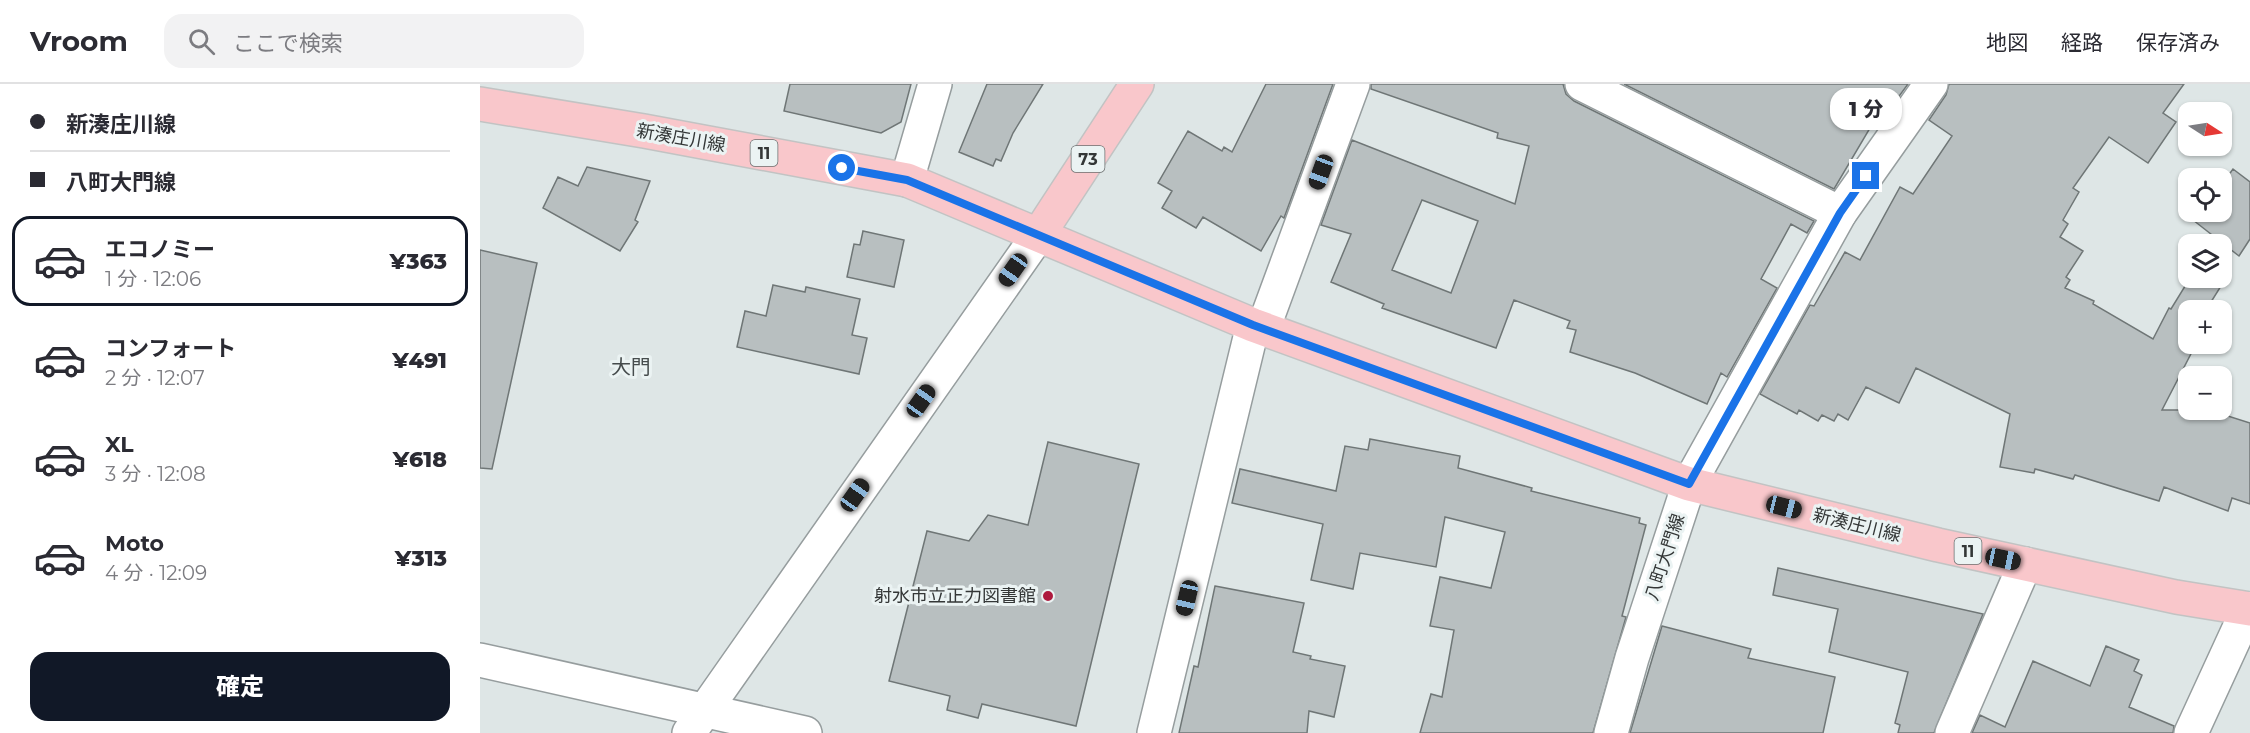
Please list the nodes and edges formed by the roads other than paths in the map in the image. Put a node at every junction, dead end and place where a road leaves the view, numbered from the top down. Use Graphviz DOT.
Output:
graph roads {
  1 [pos="935,84"];
  2 [pos="1137,84"];
  3 [pos="1353,84"];
  4 [pos="1582,84"];
  5 [pos="1931,84"];
  6 [pos="480,104"];
  7 [pos="907,180"];
  8 [pos="1840,213"];
  9 [pos="1039,234"];
  10 [pos="1258,327"];
  11 [pos="1689,484"];
  12 [pos="2025,564"];
  13 [pos="2249,609"];
  14 [pos="480,660"];
  15 [pos="697,722"];
  16 [pos="805,733"];
  17 [pos="1154,733"];
  18 [pos="1611,733"];
  19 [pos="1952,733"];
  20 [pos="2191,733"];
  1 -- 7 [label="street"];
  2 -- 9 [label="main road, 73"];
  3 -- 10 [label="street"];
  4 -- 8 [label="street"];
  5 -- 8 [label="street, 八町大門線"];
  6 -- 7 [label="main road, 新湊庄川線 / 11"];
  7 -- 9 [label="main road, 新湊庄川線 / 11"];
  8 -- 11 [label="street, 八町大門線"];
  9 -- 10 [label="main road, 新湊庄川線 / 11"];
  9 -- 15 [label="street"];
  10 -- 11 [label="main road, 新湊庄川線 / 11"];
  10 -- 17 [label="street"];
  11 -- 12 [label="main road, 新湊庄川線 / 11"];
  11 -- 18 [label="street, 八町大門線"];
  12 -- 13 [label="main road, 新湊庄川線 / 11"];
  12 -- 19 [label="street"];
  13 -- 20 [label="street"];
  14 -- 15 [label="street"];
  15 -- 16 [label="street"];
}
